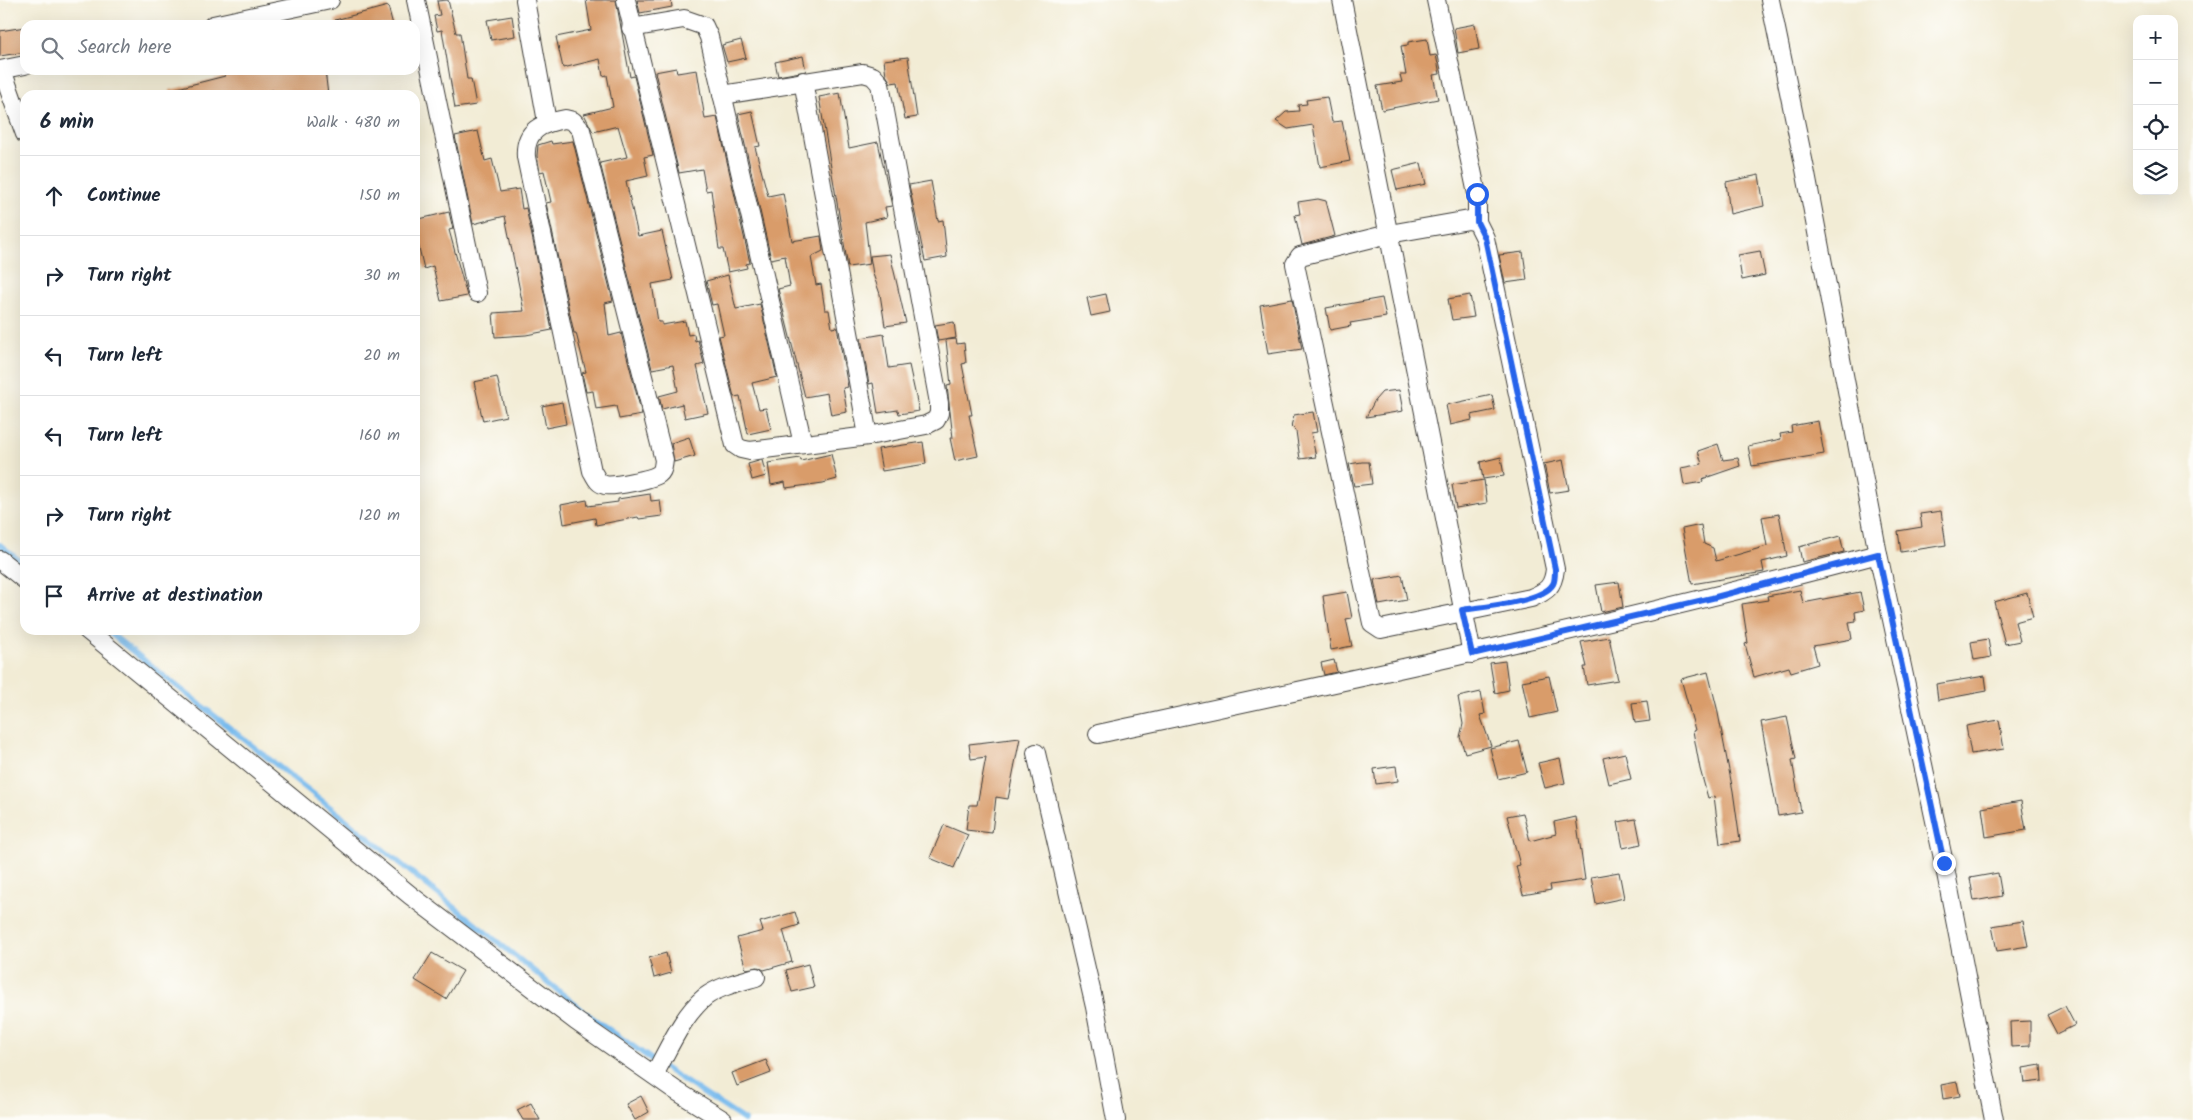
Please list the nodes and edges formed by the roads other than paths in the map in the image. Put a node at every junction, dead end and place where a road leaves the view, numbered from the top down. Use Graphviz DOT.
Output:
graph roads {
  1 [pos="330,0"];
  2 [pos="416,0"];
  3 [pos="525,0"];
  4 [pos="626,0"];
  5 [pos="1342,0"];
  6 [pos="1436,0"];
  7 [pos="1770,0"];
  8 [pos="236,20"];
  9 [pos="631,28"];
  10 [pos="20,66"];
  11 [pos="1,70"];
  12 [pos="803,81"];
  13 [pos="722,95"];
  14 [pos="20,121"];
  15 [pos="547,122"];
  16 [pos="1477,222"];
  17 [pos="1388,234"];
  18 [pos="477,293"];
  19 [pos="868,436"];
  20 [pos="803,444"];
  21 [pos="1878,554"];
  22 [pos="0,560"];
  23 [pos="20,576"];
  24 [pos="1462,610"];
  25 [pos="93,635"];
  26 [pos="1472,654"];
  27 [pos="1098,734"];
  28 [pos="1036,753"];
  29 [pos="756,978"];
  30 [pos="654,1075"];
  31 [pos="723,1120"];
  32 [pos="1116,1120"];
  33 [pos="1994,1120"];
  1 -- 8 [label="street"];
  2 -- 18 [label="street"];
  3 -- 15 [label="street"];
  4 -- 9 [label="street"];
  5 -- 17 [label="street"];
  6 -- 16 [label="street"];
  7 -- 21 [label="street"];
  9 -- 13 [label="street"];
  9 -- 20 [label="street"];
  10 -- 11 [label="street"];
  11 -- 14 [label="street"];
  12 -- 13 [label="street"];
  12 -- 19 [label="street"];
  12 -- 19 [label="street"];
  13 -- 20 [label="street"];
  15 -- 15 [label="street"];
  16 -- 17 [label="street"];
  16 -- 24 [label="street"];
  17 -- 24 [label="street"];
  17 -- 24 [label="street"];
  19 -- 20 [label="street"];
  21 -- 26 [label="street"];
  21 -- 33 [label="street"];
  22 -- 23 [label="street"];
  24 -- 26 [label="street"];
  25 -- 30 [label="street"];
  26 -- 27 [label="street"];
  28 -- 32 [label="street"];
  29 -- 30 [label="street"];
  30 -- 31 [label="street"];
}
